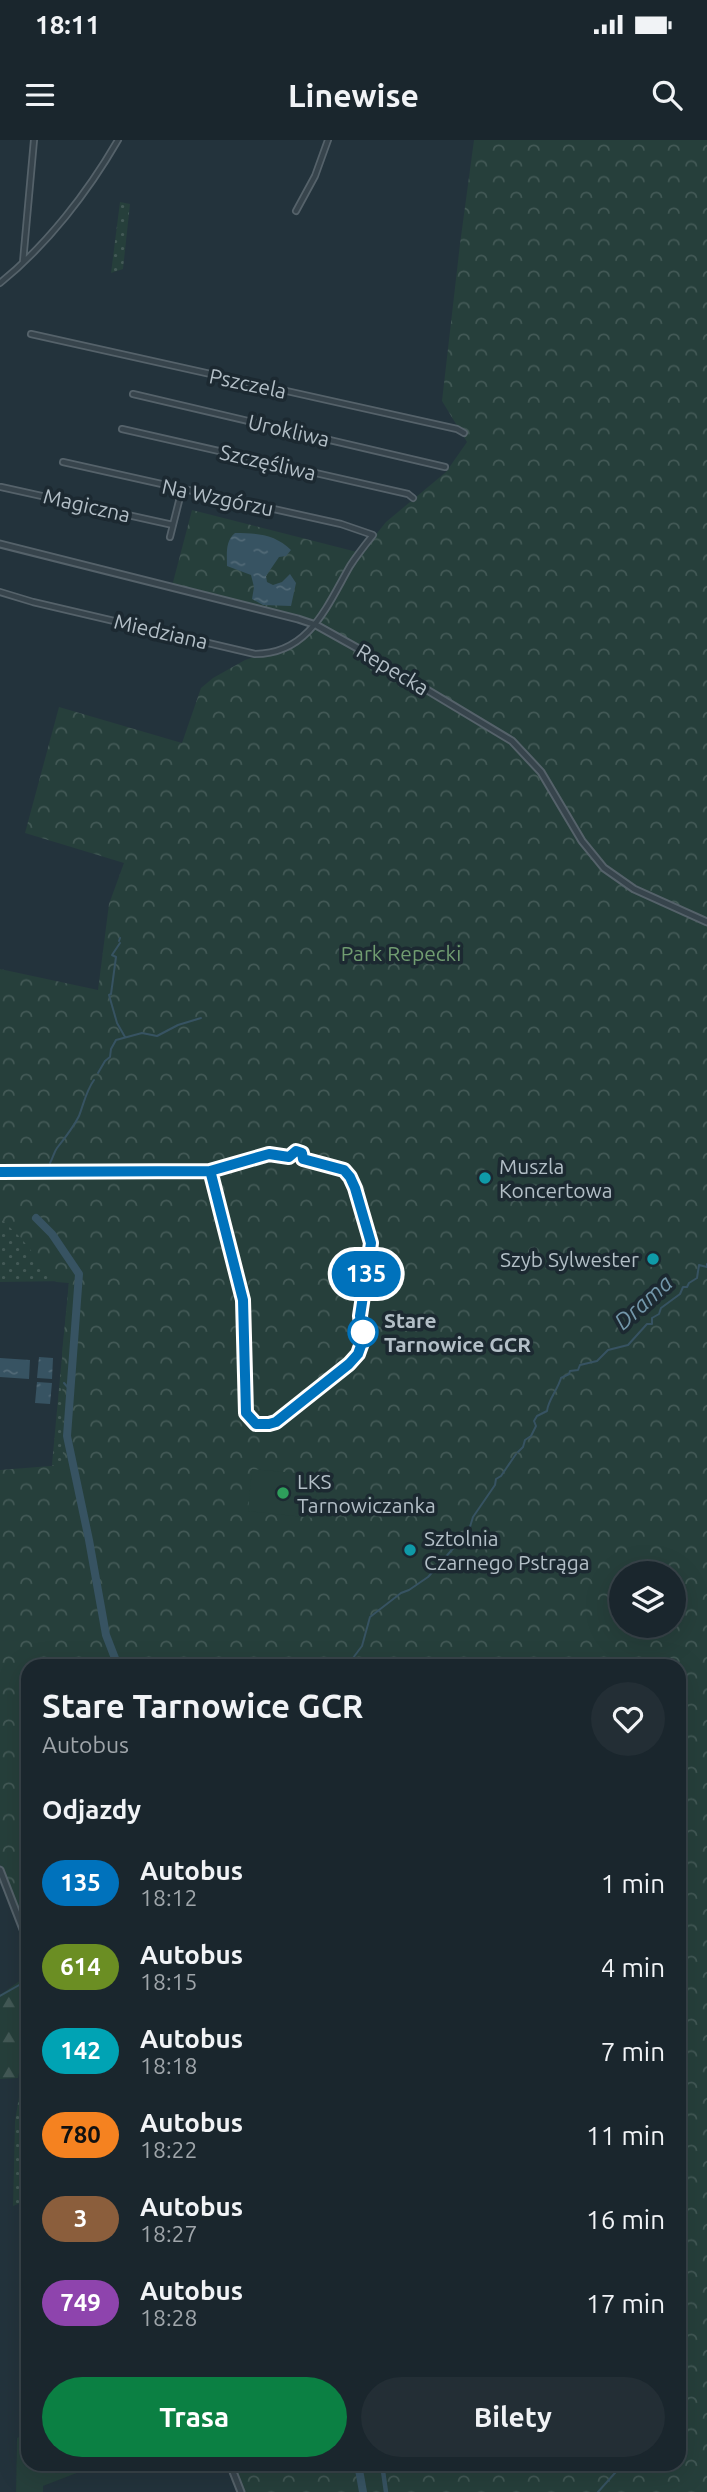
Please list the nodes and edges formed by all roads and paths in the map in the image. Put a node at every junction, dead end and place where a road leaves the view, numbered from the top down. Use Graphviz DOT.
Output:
graph roads {
  1 [pos="34,140"];
  2 [pos="118,140"];
  3 [pos="328,140"];
  4 [pos="296,211"];
  5 [pos="23,263"];
  6 [pos="0,283"];
  7 [pos="31,334"];
  8 [pos="132,394"];
  9 [pos="122,429"];
  10 [pos="464,433"];
  11 [pos="63,462"];
  12 [pos="445,467"];
  13 [pos="1,487"];
  14 [pos="182,489"];
  15 [pos="413,498"];
  16 [pos="173,525"];
  17 [pos="170,537"];
  18 [pos="0,544"];
  19 [pos="0,592"];
  20 [pos="316,625"];
  21 [pos="707,922"];
  22 [pos="0,1172"];
  23 [pos="65,1173"];
  24 [pos="0,1870"];
  25 [pos="21,1924"];
  26 [pos="233,2471"];
  27 [pos="241,2492"];
  1 -- 5 [label="street"];
  2 -- 5 [label="street"];
  3 -- 4 [label="street"];
  5 -- 6 [label="street"];
  7 -- 10 [label="street, Pszczela"];
  8 -- 12 [label="street, Urokliwa"];
  9 -- 15 [label="street, Szczęśliwa"];
  11 -- 14 [label="street, Na Wzgórzu"];
  13 -- 16 [label="street, Magiczna"];
  14 -- 16 [label="street"];
  14 -- 20 [label="street, Na Wzgórzu"];
  16 -- 17 [label="street"];
  18 -- 20 [label="street, Repecka"];
  19 -- 20 [label="street, Miedziana"];
  20 -- 21 [label="street, Repecka"];
  22 -- 23 [label="street"];
  24 -- 25 [label="street"];
  26 -- 27 [label="street"];
}
